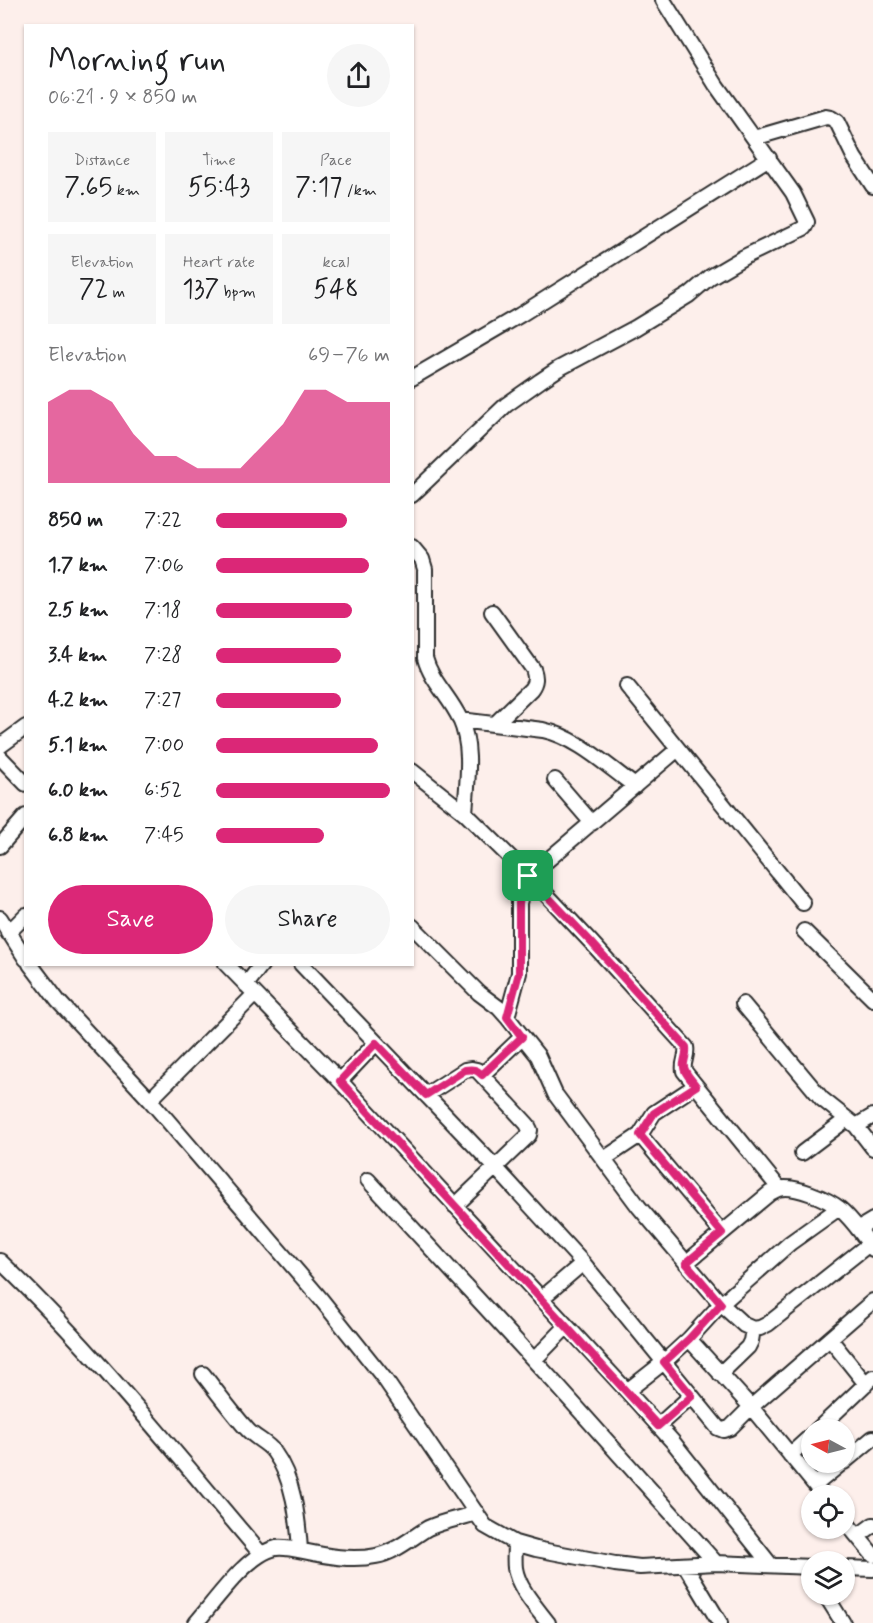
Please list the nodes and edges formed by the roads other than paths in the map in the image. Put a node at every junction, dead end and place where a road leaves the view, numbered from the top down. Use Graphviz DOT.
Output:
graph roads {
  1 [pos="663,0"];
  2 [pos="754,138"];
  3 [pos="769,158"];
  4 [pos="873,186"];
  5 [pos="414,377"];
  6 [pos="414,493"];
  7 [pos="414,549"];
  8 [pos="492,612"];
  9 [pos="627,686"];
  10 [pos="460,720"];
  11 [pos="495,724"];
  12 [pos="24,728"];
  13 [pos="0,746"];
  14 [pos="678,749"];
  15 [pos="0,757"];
  16 [pos="414,773"];
  17 [pos="555,780"];
  18 [pos="24,782"];
  19 [pos="635,786"];
  20 [pos="465,813"];
  21 [pos="24,818"];
  22 [pos="592,823"];
  23 [pos="0,846"];
  24 [pos="528,876"];
  25 [pos="803,903"];
  26 [pos="24,917"];
  27 [pos="0,918"];
  28 [pos="414,928"];
  29 [pos="804,931"];
  30 [pos="8,933"];
  31 [pos="24,956"];
  32 [pos="32,966"];
  33 [pos="228,966"];
  34 [pos="261,966"];
  35 [pos="303,966"];
  36 [pos="251,990"];
  37 [pos="873,999"];
  38 [pos="743,1005"];
  39 [pos="507,1017"];
  40 [pos="522,1037"];
  41 [pos="376,1043"];
  42 [pos="482,1075"];
  43 [pos="340,1081"];
  44 [pos="696,1086"];
  45 [pos="426,1095"];
  46 [pos="150,1100"];
  47 [pos="873,1116"];
  48 [pos="851,1123"];
  49 [pos="640,1135"];
  50 [pos="873,1148"];
  51 [pos="802,1153"];
  52 [pos="604,1159"];
  53 [pos="495,1167"];
  54 [pos="368,1180"];
  55 [pos="779,1188"];
  56 [pos="455,1206"];
  57 [pos="839,1208"];
  58 [pos="873,1220"];
  59 [pos="858,1229"];
  60 [pos="722,1233"];
  61 [pos="871,1246"];
  62 [pos="0,1262"];
  63 [pos="583,1263"];
  64 [pos="686,1263"];
  65 [pos="541,1299"];
  66 [pos="873,1301"];
  67 [pos="721,1304"];
  68 [pos="567,1326"];
  69 [pos="753,1329"];
  70 [pos="689,1339"];
  71 [pos="830,1339"];
  72 [pos="534,1360"];
  73 [pos="664,1362"];
  74 [pos="203,1374"];
  75 [pos="720,1374"];
  76 [pos="869,1380"];
  77 [pos="627,1391"];
  78 [pos="692,1396"];
  79 [pos="751,1407"];
  80 [pos="828,1419"];
  81 [pos="658,1426"];
  82 [pos="873,1438"];
  83 [pos="801,1445"];
  84 [pos="855,1453"];
  85 [pos="790,1455"];
  86 [pos="834,1473"];
  87 [pos="815,1485"];
  88 [pos="823,1485"];
  89 [pos="477,1513"];
  90 [pos="873,1525"];
  91 [pos="855,1533"];
  92 [pos="858,1536"];
  93 [pos="515,1543"];
  94 [pos="300,1550"];
  95 [pos="261,1554"];
  96 [pos="873,1555"];
  97 [pos="716,1563"];
  98 [pos="770,1564"];
  99 [pos="685,1565"];
  100 [pos="801,1567"];
  101 [pos="855,1568"];
  102 [pos="873,1569"];
  103 [pos="832,1605"];
  104 [pos="196,1623"];
  105 [pos="548,1623"];
  106 [pos="720,1623"];
  107 [pos="843,1623"];
  1 -- 2 [label="street"];
  2 -- 3 [label="street"];
  2 -- 4 [label="street"];
  3 -- 5 [label="street"];
  3 -- 6 [label="street"];
  7 -- 10 [label="street"];
  8 -- 11 [label="street"];
  9 -- 14 [label="street"];
  10 -- 11 [label="street"];
  10 -- 20 [label="street"];
  11 -- 19 [label="street"];
  12 -- 13 [label="street"];
  14 -- 19 [label="street"];
  14 -- 25 [label="street"];
  15 -- 18 [label="street"];
  16 -- 20 [label="street"];
  17 -- 22 [label="street"];
  19 -- 22 [label="street"];
  20 -- 24 [label="street"];
  21 -- 23 [label="street"];
  22 -- 24 [label="street"];
  24 -- 39 [label="street"];
  24 -- 44 [label="street"];
  26 -- 30 [label="street"];
  27 -- 30 [label="street"];
  28 -- 39 [label="street"];
  29 -- 37 [label="street"];
  30 -- 31 [label="street"];
  32 -- 46 [label="street"];
  33 -- 36 [label="street"];
  34 -- 36 [label="street"];
  35 -- 41 [label="street"];
  36 -- 43 [label="street"];
  36 -- 46 [label="street"];
  38 -- 48 [label="street"];
  39 -- 40 [label="street"];
  40 -- 42 [label="street"];
  40 -- 52 [label="street"];
  41 -- 43 [label="street"];
  41 -- 45 [label="street"];
  42 -- 45 [label="street"];
  42 -- 53 [label="street"];
  43 -- 56 [label="street"];
  44 -- 49 [label="street"];
  44 -- 55 [label="street"];
  45 -- 53 [label="street"];
  46 -- 89 [label="street"];
  47 -- 48 [label="street"];
  48 -- 50 [label="street"];
  48 -- 51 [label="street"];
  49 -- 52 [label="street"];
  49 -- 60 [label="street"];
  52 -- 64 [label="street"];
  53 -- 56 [label="street"];
  53 -- 63 [label="street"];
  54 -- 72 [label="street"];
  55 -- 57 [label="street"];
  55 -- 60 [label="street"];
  56 -- 65 [label="street"];
  57 -- 59 [label="street"];
  57 -- 67 [label="street"];
  58 -- 59 [label="street"];
  59 -- 61 [label="street"];
  60 -- 64 [label="street"];
  61 -- 69 [label="street"];
  62 -- 95 [label="street"];
  63 -- 65 [label="street"];
  63 -- 73 [label="street"];
  64 -- 67 [label="street"];
  65 -- 68 [label="street"];
  66 -- 71 [label="street"];
  67 -- 69 [label="street"];
  67 -- 70 [label="street"];
  68 -- 72 [label="street"];
  68 -- 77 [label="street"];
  69 -- 75 [label="street"];
  70 -- 73 [label="street"];
  70 -- 75 [label="street"];
  71 -- 76 [label="street"];
  71 -- 79 [label="street"];
  72 -- 97 [label="street"];
  73 -- 77 [label="street"];
  73 -- 78 [label="street"];
  74 -- 94 [label="street"];
  75 -- 79 [label="street"];
  76 -- 80 [label="street"];
  77 -- 81 [label="street"];
  78 -- 79 [label="street"];
  78 -- 81 [label="street"];
  79 -- 85 [label="street"];
  81 -- 98 [label="street"];
  82 -- 84 [label="street"];
  83 -- 85 [label="street"];
  85 -- 87 [label="street"];
  86 -- 88 [label="street"];
  89 -- 93 [label="street"];
  89 -- 94 [label="street"];
  90 -- 92 [label="street"];
  91 -- 92 [label="street"];
  92 -- 96 [label="street"];
  93 -- 99 [label="street"];
  93 -- 105 [label="street"];
  94 -- 95 [label="street"];
  95 -- 104 [label="street"];
  97 -- 98 [label="street"];
  97 -- 99 [label="street"];
  98 -- 100 [label="street"];
  99 -- 106 [label="street"];
  101 -- 102 [label="street"];
  103 -- 107 [label="street"];
}
